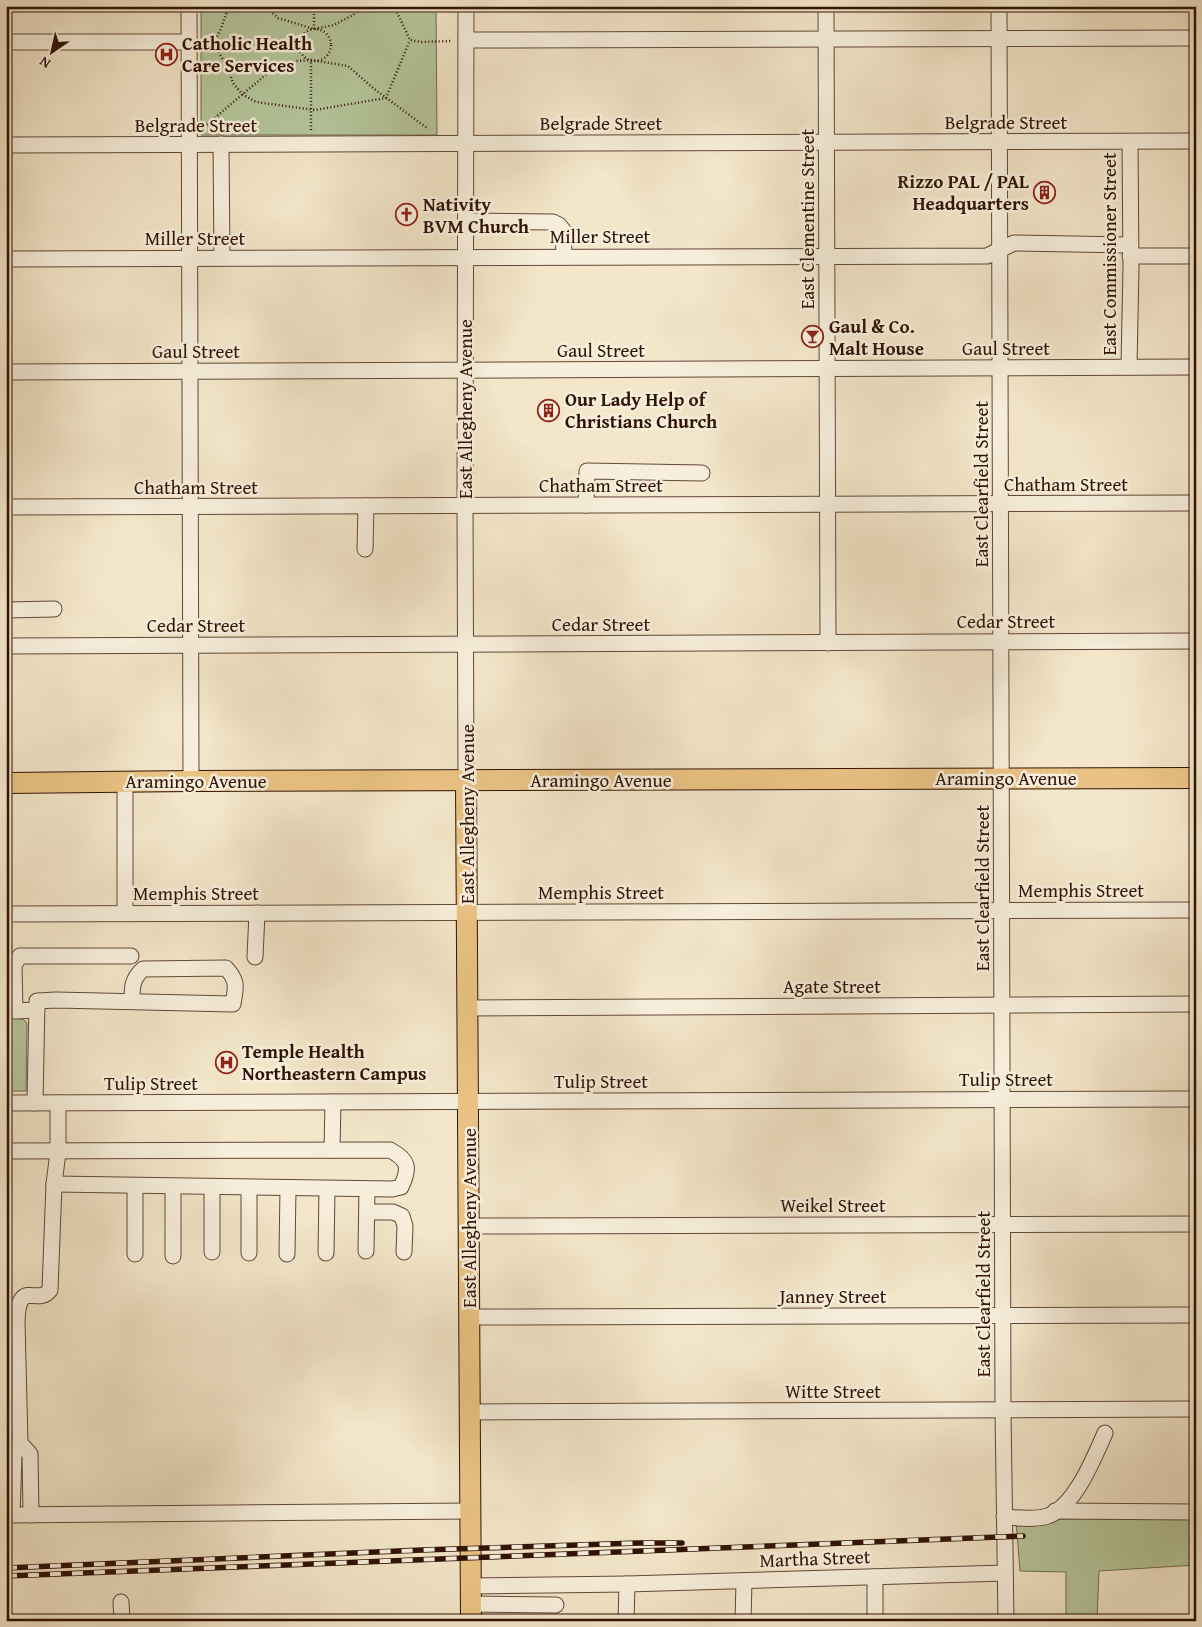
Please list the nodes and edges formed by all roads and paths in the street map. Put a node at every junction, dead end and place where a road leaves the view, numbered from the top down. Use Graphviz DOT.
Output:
graph roads {
  1 [pos="189,6"];
  2 [pos="229,6"];
  3 [pos="266,6"];
  4 [pos="314,6"];
  5 [pos="364,6"];
  6 [pos="394,6"];
  7 [pos="466,6"];
  8 [pos="826,6"];
  9 [pos="999,6"];
  10 [pos="314,29"];
  11 [pos="999,38"];
  12 [pos="1196,38"];
  13 [pos="826,39"];
  14 [pos="410,40"];
  15 [pos="466,40"];
  16 [pos="6,42"];
  17 [pos="189,42"];
  18 [pos="213,43"];
  19 [pos="311,60"];
  20 [pos="242,94"];
  21 [pos="386,98"];
  22 [pos="311,110"];
  23 [pos="432,132"];
  24 [pos="189,140"];
  25 [pos="1196,141"];
  26 [pos="999,142"];
  27 [pos="1130,142"];
  28 [pos="827,143"];
  29 [pos="221,144"];
  30 [pos="311,144"];
  31 [pos="466,144"];
  32 [pos="6,145"];
  33 [pos="466,221"];
  34 [pos="1000,250"];
  35 [pos="1130,251"];
  36 [pos="466,256"];
  37 [pos="564,256"];
  38 [pos="826,256"];
  39 [pos="1196,256"];
  40 [pos="190,258"];
  41 [pos="222,258"];
  42 [pos="6,259"];
  43 [pos="1196,367"];
  44 [pos="1001,368"];
  45 [pos="1128,368"];
  46 [pos="827,369"];
  47 [pos="466,370"];
  48 [pos="190,371"];
  49 [pos="6,372"];
  50 [pos="702,473"];
  51 [pos="1196,503"];
  52 [pos="827,505"];
  53 [pos="1001,505"];
  54 [pos="366,506"];
  55 [pos="465,506"];
  56 [pos="586,506"];
  57 [pos="6,507"];
  58 [pos="191,507"];
  59 [pos="365,549"];
  60 [pos="54,609"];
  61 [pos="6,610"];
  62 [pos="1002,641"];
  63 [pos="1196,641"];
  64 [pos="828,643"];
  65 [pos="466,644"];
  66 [pos="6,646"];
  67 [pos="191,646"];
  68 [pos="1002,778"];
  69 [pos="1196,778"];
  70 [pos="125,781"];
  71 [pos="191,781"];
  72 [pos="466,781"];
  73 [pos="6,783"];
  74 [pos="1002,910"];
  75 [pos="1196,910"];
  76 [pos="467,912"];
  77 [pos="125,913"];
  78 [pos="256,913"];
  79 [pos="6,914"];
  80 [pos="131,956"];
  81 [pos="255,957"];
  82 [pos="132,1001"];
  83 [pos="1196,1004"];
  84 [pos="1002,1005"];
  85 [pos="469,1008"];
  86 [pos="37,1010"];
  87 [pos="11,1011"];
  88 [pos="1002,1099"];
  89 [pos="1196,1099"];
  90 [pos="333,1102"];
  91 [pos="469,1102"];
  92 [pos="6,1103"];
  93 [pos="36,1103"];
  94 [pos="58,1103"];
  95 [pos="332,1150"];
  96 [pos="6,1151"];
  97 [pos="58,1152"];
  98 [pos="54,1184"];
  99 [pos="135,1186"];
  100 [pos="173,1187"];
  101 [pos="212,1187"];
  102 [pos="249,1188"];
  103 [pos="288,1188"];
  104 [pos="327,1188"];
  105 [pos="367,1189"];
  106 [pos="367,1212"];
  107 [pos="1003,1224"];
  108 [pos="1196,1224"];
  109 [pos="469,1226"];
  110 [pos="366,1251"];
  111 [pos="212,1252"];
  112 [pos="404,1252"];
  113 [pos="249,1253"];
  114 [pos="326,1253"];
  115 [pos="135,1254"];
  116 [pos="287,1254"];
  117 [pos="173,1256"];
  118 [pos="1196,1315"];
  119 [pos="1003,1316"];
  120 [pos="470,1317"];
  121 [pos="1196,1409"];
  122 [pos="1003,1410"];
  123 [pos="470,1412"];
  124 [pos="1105,1433"];
  125 [pos="20,1443"];
  126 [pos="471,1511"];
  127 [pos="1055,1512"];
  128 [pos="1196,1512"];
  129 [pos="9,1515"];
  130 [pos="31,1515"];
  131 [pos="1004,1517"];
  132 [pos="1005,1572"];
  133 [pos="875,1576"];
  134 [pos="744,1581"];
  135 [pos="627,1584"];
  136 [pos="121,1602"];
  137 [pos="471,1604"];
  138 [pos="556,1605"];
  139 [pos="122,1621"];
  140 [pos="626,1621"];
  141 [pos="743,1621"];
  142 [pos="875,1621"];
  143 [pos="1006,1621"];
  1 -- 17 [label="street"];
  2 -- 18 [label="path"];
  3 -- 10 [label="path"];
  4 -- 10 [label="path"];
  5 -- 10 [label="path"];
  6 -- 14 [label="path"];
  7 -- 15 [label="street, East Allegheny Avenue"];
  8 -- 13 [label="street, East Clementine Street"];
  9 -- 11 [label="street, East Clearfield Street"];
  10 -- 19 [label="path"];
  10 -- 19 [label="path"];
  11 -- 12 [label="street"];
  11 -- 13 [label="street"];
  11 -- 26 [label="street, East Clearfield Street"];
  13 -- 15 [label="street"];
  13 -- 28 [label="street, East Clementine Street"];
  14 -- 15 [label="path"];
  14 -- 21 [label="path"];
  15 -- 31 [label="street, East Allegheny Avenue"];
  16 -- 17 [label="street"];
  17 -- 18 [label="path"];
  17 -- 24 [label="street"];
  18 -- 20 [label="path"];
  19 -- 20 [label="path"];
  19 -- 21 [label="path"];
  19 -- 22 [label="path"];
  20 -- 22 [label="path"];
  20 -- 24 [label="path"];
  21 -- 22 [label="path"];
  21 -- 23 [label="path"];
  22 -- 30 [label="path"];
  24 -- 29 [label="street, Belgrade Street"];
  24 -- 32 [label="street, Belgrade Street"];
  24 -- 40 [label="street"];
  25 -- 27 [label="street, Belgrade Street"];
  26 -- 27 [label="street, Belgrade Street"];
  26 -- 28 [label="street, Belgrade Street"];
  26 -- 34 [label="street, East Clearfield Street"];
  27 -- 35 [label="street, East Commissioner Street"];
  28 -- 31 [label="street, Belgrade Street"];
  28 -- 38 [label="street, East Clementine Street"];
  29 -- 30 [label="street, Belgrade Street"];
  29 -- 41 [label="street"];
  30 -- 31 [label="street, Belgrade Street"];
  31 -- 33 [label="street, East Allegheny Avenue"];
  33 -- 36 [label="street, East Allegheny Avenue"];
  33 -- 37 [label="street"];
  34 -- 35 [label="street, Miller Street"];
  34 -- 38 [label="street, Miller Street"];
  34 -- 44 [label="street, East Clearfield Street"];
  35 -- 39 [label="street, Miller Street"];
  35 -- 45 [label="street, East Commissioner Street"];
  36 -- 37 [label="street, Miller Street"];
  36 -- 41 [label="street, Miller Street"];
  36 -- 47 [label="street, East Allegheny Avenue"];
  37 -- 38 [label="street, Miller Street"];
  38 -- 46 [label="street, East Clementine Street"];
  40 -- 41 [label="street, Miller Street"];
  40 -- 42 [label="street, Miller Street"];
  40 -- 48 [label="street"];
  43 -- 45 [label="street, Gaul Street"];
  44 -- 45 [label="street, Gaul Street"];
  44 -- 46 [label="street, Gaul Street"];
  44 -- 53 [label="street, East Clearfield Street"];
  46 -- 47 [label="street, Gaul Street"];
  46 -- 52 [label="street, East Clementine Street"];
  47 -- 48 [label="street, Gaul Street"];
  47 -- 55 [label="street, East Allegheny Avenue"];
  48 -- 49 [label="street, Gaul Street"];
  48 -- 58 [label="street"];
  50 -- 56 [label="street"];
  51 -- 53 [label="street, Chatham Street"];
  52 -- 53 [label="street, Chatham Street"];
  52 -- 56 [label="street, Chatham Street"];
  52 -- 64 [label="street, East Clementine Street"];
  53 -- 62 [label="street, East Clearfield Street"];
  54 -- 55 [label="street, Chatham Street"];
  54 -- 58 [label="street, Chatham Street"];
  54 -- 59 [label="street"];
  55 -- 56 [label="street, Chatham Street"];
  55 -- 65 [label="street, East Allegheny Avenue"];
  57 -- 58 [label="street, Chatham Street"];
  58 -- 67 [label="street"];
  60 -- 61 [label="street"];
  62 -- 63 [label="street, Cedar Street"];
  62 -- 64 [label="street, Cedar Street"];
  62 -- 68 [label="street, East Clearfield Street"];
  64 -- 65 [label="street, Cedar Street"];
  65 -- 67 [label="street, Cedar Street"];
  65 -- 72 [label="street, East Allegheny Avenue"];
  66 -- 67 [label="street, Cedar Street"];
  67 -- 71 [label="street"];
  68 -- 69 [label="main road, Aramingo Avenue"];
  68 -- 72 [label="main road, Aramingo Avenue"];
  68 -- 74 [label="street, East Clearfield Street"];
  70 -- 71 [label="main road, Aramingo Avenue"];
  70 -- 73 [label="main road, Aramingo Avenue"];
  70 -- 77 [label="street"];
  71 -- 72 [label="main road, Aramingo Avenue"];
  72 -- 76 [label="main road, East Allegheny Avenue"];
  74 -- 75 [label="street, Memphis Street"];
  74 -- 76 [label="street, Memphis Street"];
  74 -- 84 [label="street, East Clearfield Street"];
  76 -- 78 [label="street, Memphis Street"];
  76 -- 85 [label="main road, East Allegheny Avenue"];
  77 -- 78 [label="street, Memphis Street"];
  77 -- 79 [label="street, Memphis Street"];
  78 -- 81 [label="street"];
  80 -- 87 [label="street"];
  82 -- 82 [label="street"];
  82 -- 86 [label="street"];
  83 -- 84 [label="street, Agate Street"];
  84 -- 85 [label="street, Agate Street"];
  84 -- 88 [label="street, East Clearfield Street"];
  85 -- 91 [label="main road, East Allegheny Avenue"];
  86 -- 87 [label="street"];
  86 -- 93 [label="street"];
  88 -- 89 [label="street, Tulip Street"];
  88 -- 91 [label="street, Tulip Street"];
  88 -- 107 [label="street, East Clearfield Street"];
  90 -- 91 [label="street, Tulip Street"];
  90 -- 94 [label="street, Tulip Street"];
  90 -- 95 [label="street"];
  91 -- 109 [label="main road, East Allegheny Avenue"];
  92 -- 93 [label="street, Tulip Street"];
  93 -- 94 [label="street, Tulip Street"];
  94 -- 97 [label="street"];
  95 -- 97 [label="street"];
  95 -- 105 [label="street"];
  96 -- 97 [label="street"];
  97 -- 98 [label="street"];
  98 -- 99 [label="street"];
  98 -- 125 [label="street"];
  99 -- 100 [label="street"];
  99 -- 115 [label="street"];
  100 -- 101 [label="street"];
  100 -- 117 [label="street"];
  101 -- 102 [label="street"];
  101 -- 111 [label="street"];
  102 -- 103 [label="street"];
  102 -- 113 [label="street"];
  103 -- 104 [label="street"];
  103 -- 116 [label="street"];
  104 -- 105 [label="street"];
  104 -- 114 [label="street"];
  105 -- 106 [label="street"];
  106 -- 110 [label="street"];
  106 -- 112 [label="street"];
  107 -- 108 [label="street, Weikel Street"];
  107 -- 109 [label="street, Weikel Street"];
  107 -- 119 [label="street, East Clearfield Street"];
  109 -- 120 [label="main road, East Allegheny Avenue"];
  118 -- 119 [label="street, Janney Street"];
  119 -- 120 [label="street, Janney Street"];
  119 -- 122 [label="street, East Clearfield Street"];
  120 -- 123 [label="main road, East Allegheny Avenue"];
  121 -- 122 [label="street, Witte Street"];
  122 -- 123 [label="street, Witte Street"];
  122 -- 131 [label="street, East Clearfield Street"];
  123 -- 126 [label="main road, East Allegheny Avenue"];
  124 -- 127 [label="street"];
  125 -- 129 [label="street"];
  125 -- 130 [label="street"];
  126 -- 130 [label="street"];
  126 -- 137 [label="main road, East Allegheny Avenue"];
  127 -- 128 [label="street"];
  127 -- 131 [label="street"];
  129 -- 130 [label="street"];
  131 -- 132 [label="street, East Clearfield Street"];
  132 -- 133 [label="street, Martha Street"];
  132 -- 143 [label="street, East Clearfield Street"];
  133 -- 134 [label="street, Martha Street"];
  133 -- 142 [label="street"];
  134 -- 135 [label="street, Martha Street"];
  134 -- 141 [label="street"];
  135 -- 137 [label="street, Martha Street"];
  135 -- 140 [label="street"];
  136 -- 139 [label="street"];
  137 -- 138 [label="street"];
}
